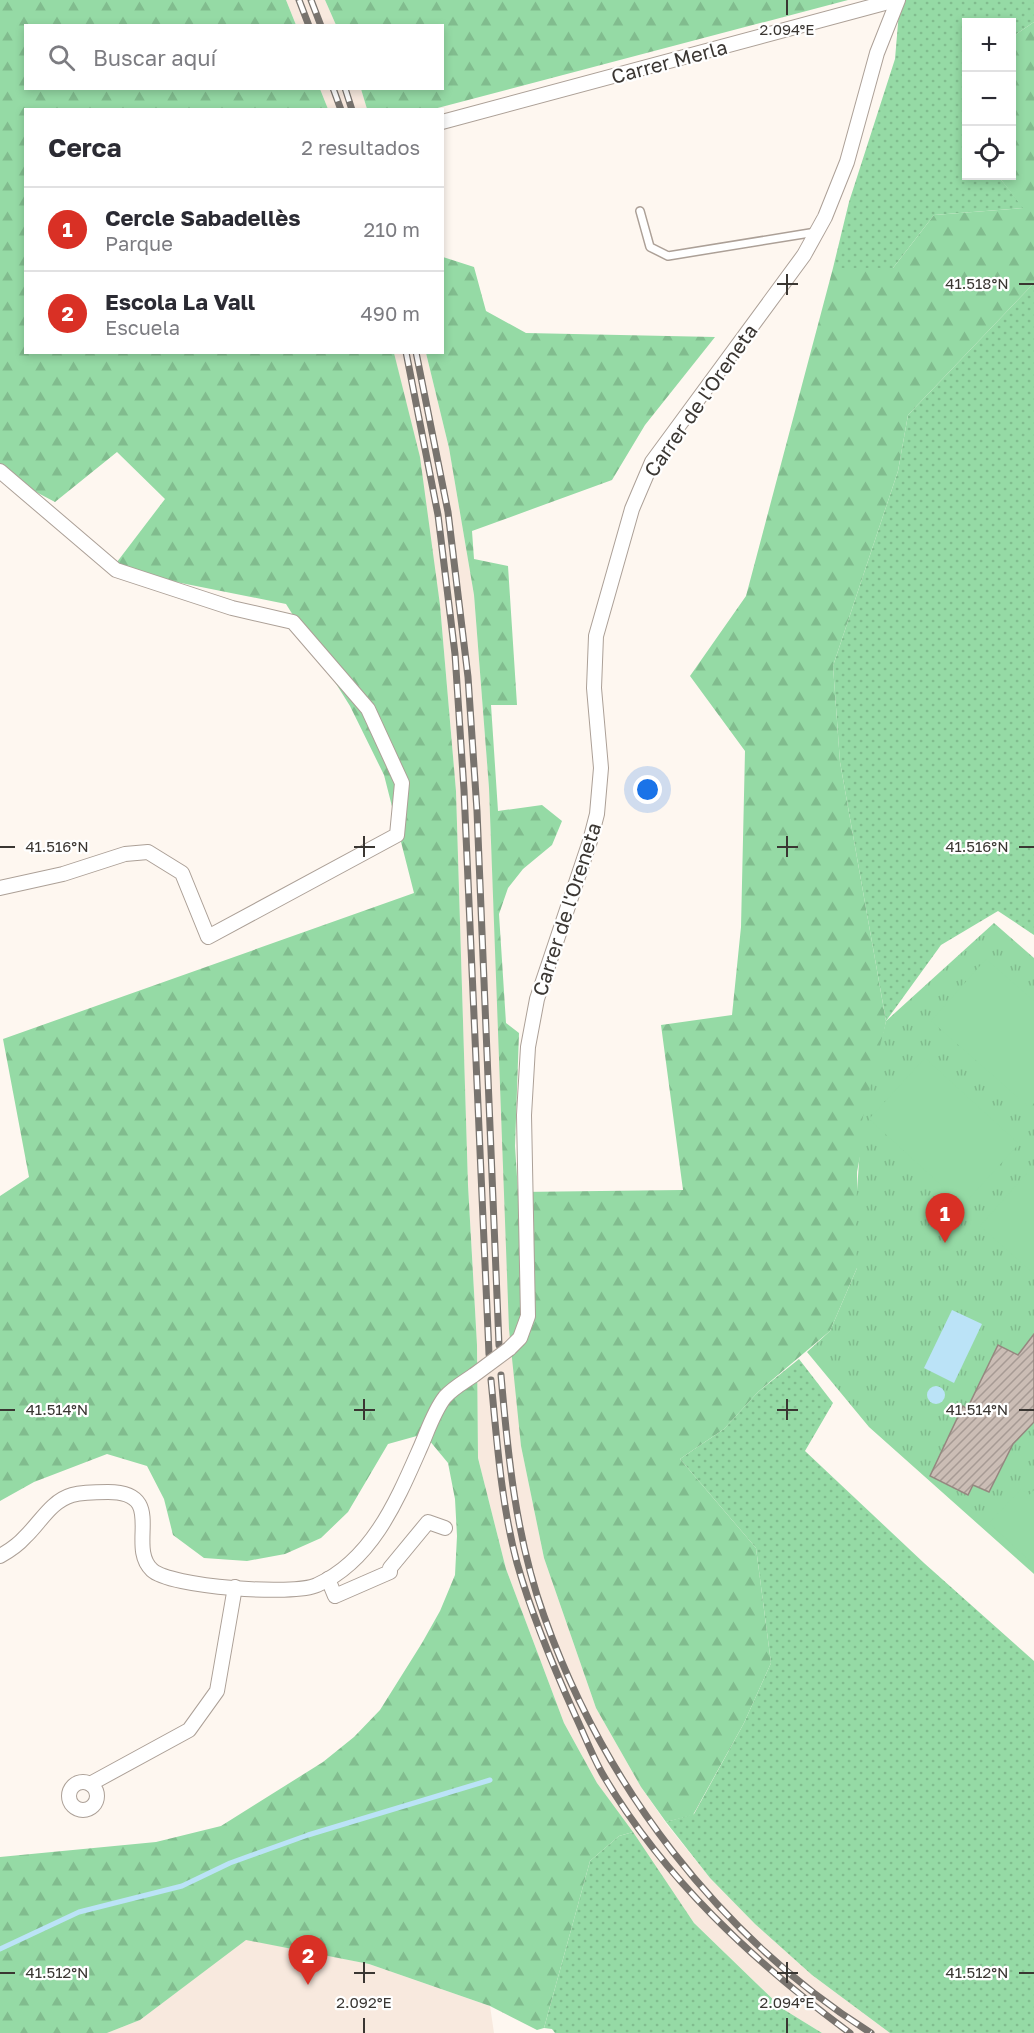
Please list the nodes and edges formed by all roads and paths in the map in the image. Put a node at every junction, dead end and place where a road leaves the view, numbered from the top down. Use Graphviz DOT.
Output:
graph roads {
  1 [pos="897,0"];
  2 [pos="444,121"];
  3 [pos="639,211"];
  4 [pos="816,232"];
  5 [pos="0,471"];
  6 [pos="0,888"];
  7 [pos="445,1528"];
  8 [pos="0,1557"];
  9 [pos="327,1579"];
  10 [pos="235,1587"];
  11 [pos="90,1784"];
  1 -- 2 [label="street, Carrer Merla"];
  1 -- 4 [label="street, Carrer de l'Oreneta"];
  3 -- 4 [label="lane"];
  4 -- 9 [label="street, Carrer de l'Oreneta, bridge"];
  5 -- 6 [label="street"];
  7 -- 9 [label="street"];
  8 -- 10 [label="street"];
  9 -- 10 [label="street"];
  10 -- 11 [label="street"];
}
